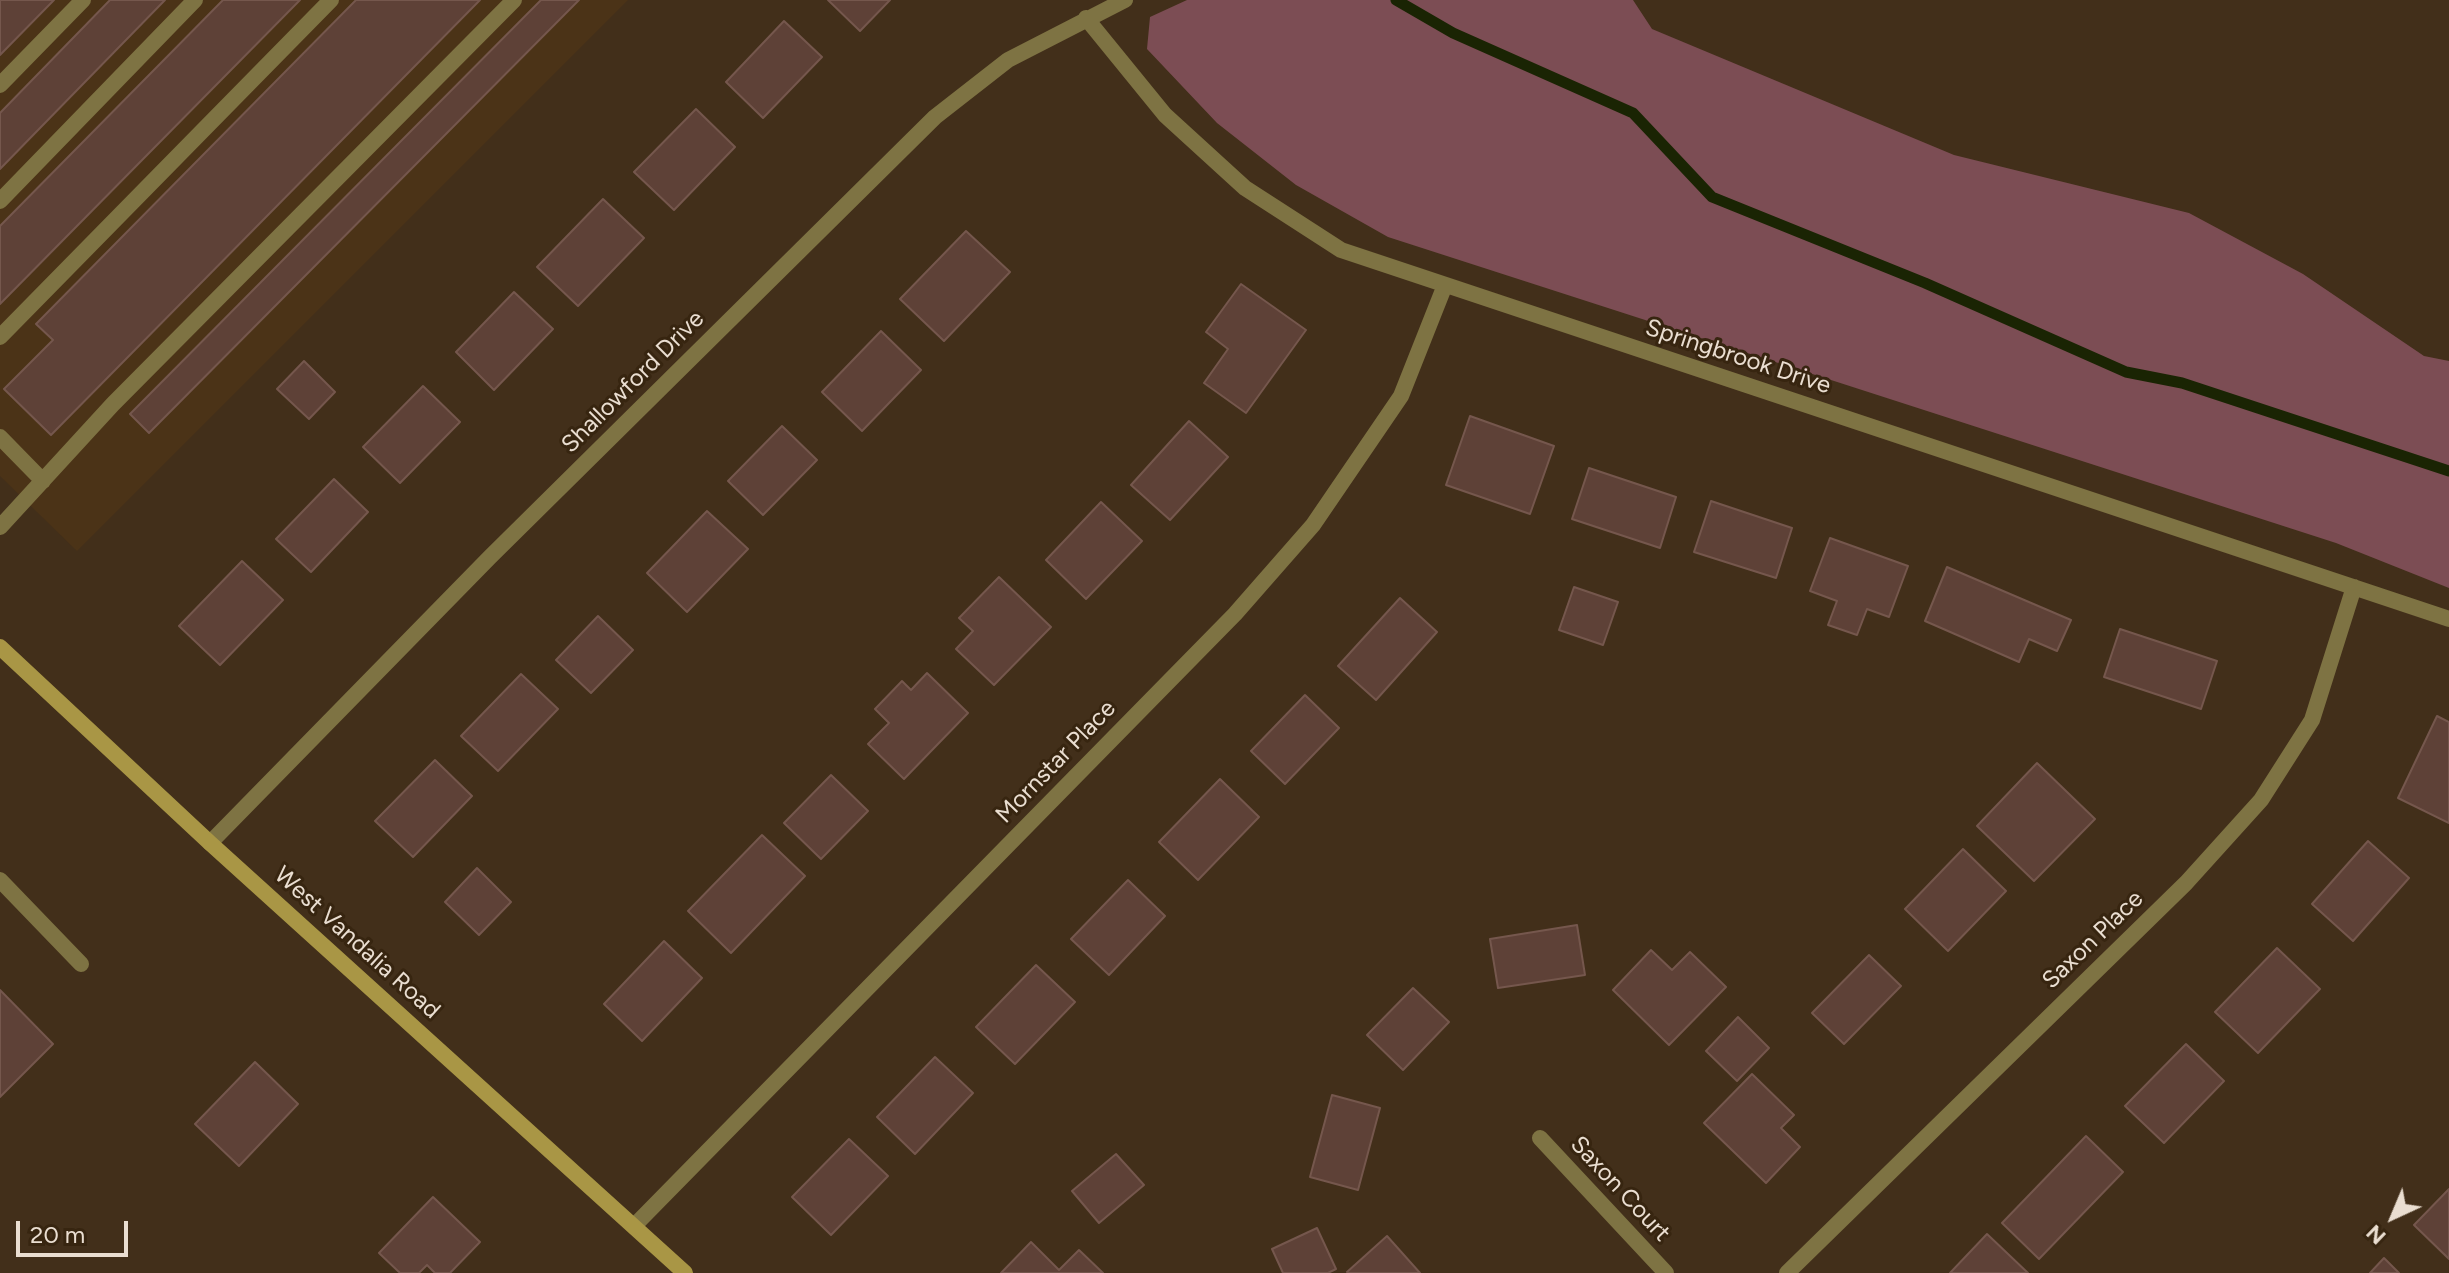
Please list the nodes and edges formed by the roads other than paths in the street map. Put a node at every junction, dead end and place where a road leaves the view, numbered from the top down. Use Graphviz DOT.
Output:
graph roads {
  1 [pos="83,0"];
  2 [pos="195,0"];
  3 [pos="331,0"];
  4 [pos="514,0"];
  5 [pos="1125,0"];
  6 [pos="1086,18"];
  7 [pos="0,85"];
  8 [pos="0,201"];
  9 [pos="1445,285"];
  10 [pos="0,337"];
  11 [pos="0,437"];
  12 [pos="43,481"];
  13 [pos="0,527"];
  14 [pos="2354,587"];
  15 [pos="2449,619"];
  16 [pos="3,656"];
  17 [pos="210,843"];
  18 [pos="0,880"];
  19 [pos="81,964"];
  20 [pos="1540,1138"];
  21 [pos="635,1225"];
  22 [pos="685,1273"];
  23 [pos="1666,1273"];
  24 [pos="1787,1273"];
  1 -- 7 [label="street"];
  2 -- 8 [label="street"];
  3 -- 10 [label="street"];
  4 -- 12 [label="street"];
  5 -- 6 [label="street, Shallowford Drive"];
  6 -- 9 [label="street, Springbrook Drive"];
  6 -- 17 [label="street, Shallowford Drive"];
  9 -- 14 [label="street, Springbrook Drive"];
  9 -- 21 [label="street, Mornstar Place"];
  11 -- 12 [label="street"];
  12 -- 13 [label="street"];
  14 -- 15 [label="street, Springbrook Drive"];
  14 -- 24 [label="street, Saxon Place"];
  16 -- 17 [label="main road, West Vandalia Road"];
  17 -- 21 [label="main road, West Vandalia Road"];
  18 -- 19 [label="street"];
  20 -- 23 [label="street, Saxon Court"];
  21 -- 22 [label="main road, West Vandalia Road"];
}
